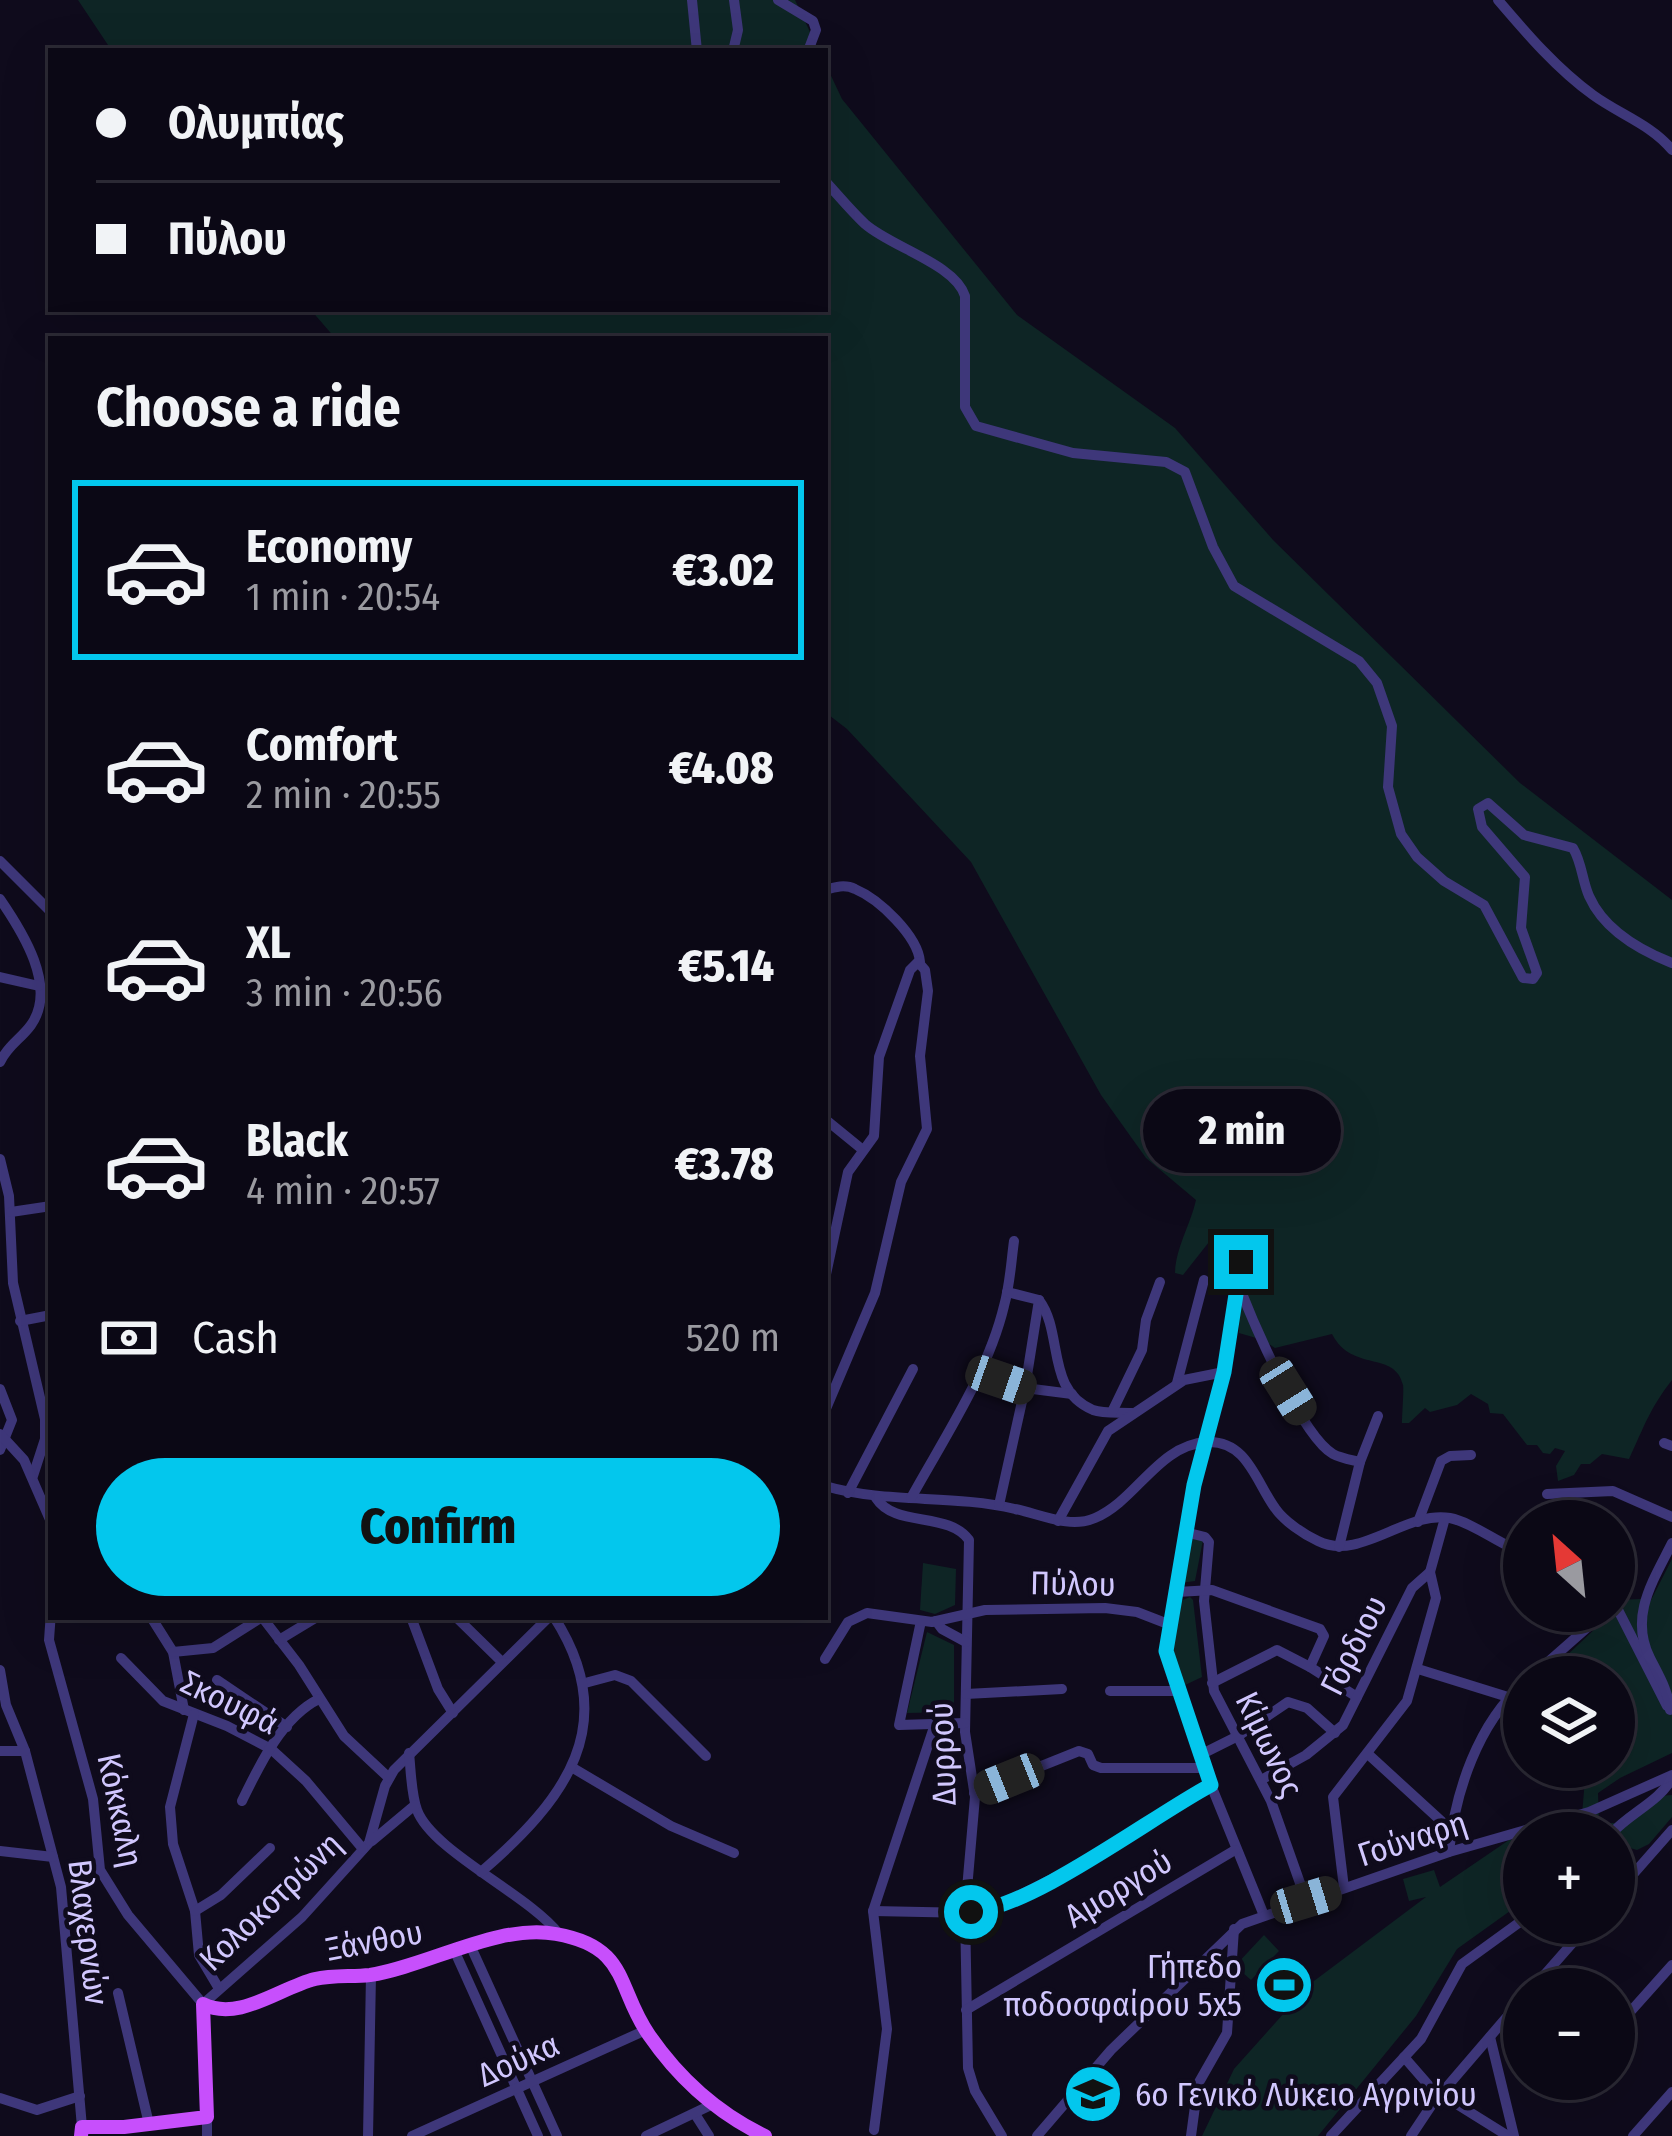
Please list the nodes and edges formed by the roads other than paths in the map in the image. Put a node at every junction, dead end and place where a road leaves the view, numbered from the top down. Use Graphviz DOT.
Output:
graph roads {
  1 [pos="692,0"];
  2 [pos="734,0"];
  3 [pos="778,0"];
  4 [pos="1498,0"];
  5 [pos="697,48"];
  6 [pos="734,48"];
  7 [pos="809,48"];
  8 [pos="1672,150"];
  9 [pos="828,185"];
  10 [pos="0,861"];
  11 [pos="828,890"];
  12 [pos="0,899"];
  13 [pos="48,909"];
  14 [pos="1672,964"];
  15 [pos="922,966"];
  16 [pos="0,977"];
  17 [pos="39,986"];
  18 [pos="0,1062"];
  19 [pos="828,1121"];
  20 [pos="863,1150"];
  21 [pos="0,1160"];
  22 [pos="48,1206"];
  23 [pos="10,1212"];
  24 [pos="5,1232"];
  25 [pos="1014,1241"];
  26 [pos="828,1262"];
  27 [pos="1241,1262"];
  28 [pos="1204,1280"];
  29 [pos="1160,1282"];
  30 [pos="1238,1283"];
  31 [pos="1007,1292"];
  32 [pos="1039,1300"];
  33 [pos="48,1316"];
  34 [pos="20,1321"];
  35 [pos="913,1370"];
  36 [pos="978,1372"];
  37 [pos="1224,1372"];
  38 [pos="1177,1383"];
  39 [pos="1025,1388"];
  40 [pos="0,1389"];
  41 [pos="1072,1394"];
  42 [pos="828,1404"];
  43 [pos="1112,1412"];
  44 [pos="1132,1413"];
  45 [pos="1378,1416"];
  46 [pos="48,1438"];
  47 [pos="2,1442"];
  48 [pos="1207,1442"];
  49 [pos="1471,1455"];
  50 [pos="1360,1462"];
  51 [pos="33,1476"];
  52 [pos="828,1487"];
  53 [pos="848,1493"];
  54 [pos="1547,1494"];
  55 [pos="876,1498"];
  56 [pos="911,1498"];
  57 [pos="999,1505"];
  58 [pos="48,1514"];
  59 [pos="1672,1516"];
  60 [pos="1445,1517"];
  61 [pos="1058,1521"];
  62 [pos="1418,1522"];
  63 [pos="1185,1532"];
  64 [pos="1503,1543"];
  65 [pos="1672,1543"];
  66 [pos="1339,1547"];
  67 [pos="1430,1572"];
  68 [pos="1204,1590"];
  69 [pos="1178,1592"];
  70 [pos="967,1615"];
  71 [pos="50,1620"];
  72 [pos="153,1620"];
  73 [pos="257,1620"];
  74 [pos="264,1620"];
  75 [pos="312,1620"];
  76 [pos="412,1620"];
  77 [pos="460,1620"];
  78 [pos="543,1620"];
  79 [pos="545,1620"];
  80 [pos="921,1621"];
  81 [pos="936,1621"];
  82 [pos="1168,1624"];
  83 [pos="1582,1632"];
  84 [pos="1629,1632"];
  85 [pos="279,1640"];
  86 [pos="966,1642"];
  87 [pos="173,1652"];
  88 [pos="1555,1656"];
  89 [pos="121,1658"];
  90 [pos="824,1659"];
  91 [pos="502,1662"];
  92 [pos="1310,1667"];
  93 [pos="1418,1669"];
  94 [pos="0,1670"];
  95 [pos="217,1680"];
  96 [pos="585,1683"];
  97 [pos="1212,1683"];
  98 [pos="1062,1689"];
  99 [pos="1178,1690"];
  100 [pos="1110,1691"];
  101 [pos="966,1694"];
  102 [pos="1503,1695"];
  103 [pos="1357,1697"];
  104 [pos="319,1700"];
  105 [pos="1503,1704"];
  106 [pos="189,1712"];
  107 [pos="1671,1712"];
  108 [pos="453,1713"];
  109 [pos="965,1723"];
  110 [pos="935,1724"];
  111 [pos="286,1727"];
  112 [pos="1335,1733"];
  113 [pos="1238,1736"];
  114 [pos="272,1749"];
  115 [pos="25,1750"];
  116 [pos="0,1751"];
  117 [pos="409,1753"];
  118 [pos="1369,1755"];
  119 [pos="706,1756"];
  120 [pos="1202,1762"];
  121 [pos="573,1768"];
  122 [pos="1672,1777"];
  123 [pos="389,1778"];
  124 [pos="1261,1780"];
  125 [pos="1211,1785"];
  126 [pos="974,1793"];
  127 [pos="242,1801"];
  128 [pos="415,1804"];
  129 [pos="1634,1812"];
  130 [pos="1451,1830"];
  131 [pos="1672,1830"];
  132 [pos="366,1846"];
  133 [pos="270,1848"];
  134 [pos="1235,1850"];
  135 [pos="0,1851"];
  136 [pos="1448,1852"];
  137 [pos="734,1853"];
  138 [pos="53,1857"];
  139 [pos="481,1872"];
  140 [pos="1635,1872"];
  141 [pos="1345,1888"];
  142 [pos="1306,1900"];
  143 [pos="195,1911"];
  144 [pos="873,1911"];
  145 [pos="965,1912"];
  146 [pos="1263,1913"];
  147 [pos="1234,1929"];
  148 [pos="559,1934"];
  149 [pos="1503,1934"];
  150 [pos="1571,1944"];
  151 [pos="463,1949"];
  152 [pos="1210,1953"];
  153 [pos="1672,1964"];
  154 [pos="1550,1968"];
  155 [pos="1228,1974"];
  156 [pos="371,1975"];
  157 [pos="218,1987"];
  158 [pos="118,1993"];
  159 [pos="203,2004"];
  160 [pos="1635,2008"];
  161 [pos="966,2010"];
  162 [pos="501,2020"];
  163 [pos="1503,2021"];
  164 [pos="488,2026"];
  165 [pos="646,2030"];
  166 [pos="1490,2036"];
  167 [pos="1404,2057"];
  168 [pos="531,2084"];
  169 [pos="516,2089"];
  170 [pos="1672,2092"];
  171 [pos="1440,2094"];
  172 [pos="80,2096"];
  173 [pos="0,2098"];
  174 [pos="711,2105"];
  175 [pos="695,2114"];
  176 [pos="207,2117"];
  177 [pos="149,2124"];
  178 [pos="874,2131"];
  179 [pos="81,2132"];
  180 [pos="207,2136"];
  181 [pos="368,2136"];
  182 [pos="412,2136"];
  183 [pos="538,2136"];
  184 [pos="557,2136"];
  185 [pos="646,2136"];
  186 [pos="710,2136"];
  187 [pos="765,2136"];
  188 [pos="1002,2136"];
  189 [pos="1036,2136"];
  190 [pos="1191,2136"];
  191 [pos="1331,2136"];
  192 [pos="1411,2136"];
  193 [pos="1511,2136"];
  194 [pos="1634,2136"];
  1 -- 5 [label="street"];
  2 -- 6 [label="street"];
  3 -- 7 [label="street"];
  4 -- 8 [label="street"];
  9 -- 14 [label="street"];
  10 -- 13 [label="street"];
  11 -- 15 [label="street"];
  12 -- 17 [label="street"];
  15 -- 20 [label="street"];
  15 -- 42 [label="street"];
  16 -- 17 [label="street"];
  17 -- 18 [label="street"];
  19 -- 20 [label="street"];
  20 -- 26 [label="street"];
  21 -- 23 [label="street"];
  22 -- 23 [label="street"];
  23 -- 24 [label="street"];
  24 -- 34 [label="street"];
  25 -- 31 [label="street"];
  27 -- 30 [label="street"];
  28 -- 38 [label="street"];
  29 -- 43 [label="street"];
  30 -- 37 [label="street"];
  30 -- 50 [label="street"];
  31 -- 32 [label="street"];
  31 -- 36 [label="street"];
  32 -- 39 [label="street"];
  32 -- 41 [label="street"];
  33 -- 34 [label="street"];
  34 -- 46 [label="street"];
  35 -- 53 [label="street"];
  36 -- 39 [label="street"];
  36 -- 56 [label="street"];
  37 -- 38 [label="street"];
  37 -- 48 [label="street"];
  38 -- 44 [label="street"];
  39 -- 41 [label="street"];
  39 -- 57 [label="street"];
  40 -- 47 [label="street"];
  41 -- 43 [label="street"];
  43 -- 44 [label="street"];
  44 -- 61 [label="street"];
  45 -- 50 [label="street"];
  46 -- 51 [label="street"];
  47 -- 51 [label="street"];
  48 -- 61 [label="street"];
  48 -- 63 [label="street"];
  48 -- 66 [label="street"];
  49 -- 62 [label="street"];
  50 -- 66 [label="street"];
  51 -- 58 [label="street"];
  52 -- 53 [label="street"];
  53 -- 55 [label="street"];
  54 -- 59 [label="street"];
  55 -- 56 [label="street"];
  55 -- 70 [label="street, Δυρρού"];
  56 -- 57 [label="street"];
  57 -- 61 [label="street"];
  60 -- 62 [label="street"];
  60 -- 64 [label="street"];
  60 -- 67 [label="street, Γόρδιου"];
  62 -- 66 [label="street"];
  63 -- 68 [label="street, Κίμωνος"];
  63 -- 69 [label="street"];
  65 -- 107 [label="street"];
  67 -- 93 [label="street, Γόρδιου"];
  67 -- 103 [label="street, Γόρδιου"];
  68 -- 69 [label="street"];
  68 -- 92 [label="street"];
  68 -- 97 [label="street, Κίμωνος"];
  69 -- 82 [label="street"];
  70 -- 81 [label="street, Πύλου"];
  70 -- 82 [label="street, Πύλου"];
  70 -- 86 [label="street, Δυρρού"];
  71 -- 159 [label="street, Κόκκαλη"];
  72 -- 87 [label="street"];
  73 -- 87 [label="street"];
  74 -- 85 [label="street"];
  75 -- 85 [label="street"];
  76 -- 108 [label="street"];
  77 -- 91 [label="street"];
  78 -- 91 [label="street, Κολοκοτρώνη"];
  79 -- 96 [label="street"];
  80 -- 81 [label="street, Πύλου"];
  80 -- 90 [label="street, Πύλου"];
  80 -- 110 [label="street"];
  81 -- 86 [label="street"];
  82 -- 99 [label="street"];
  83 -- 88 [label="street"];
  84 -- 107 [label="street"];
  85 -- 104 [label="street"];
  86 -- 101 [label="street, Δυρρού"];
  87 -- 106 [label="street"];
  89 -- 106 [label="street, Σκουφά"];
  91 -- 108 [label="street, Κολοκοτρώνη"];
  92 -- 97 [label="street"];
  92 -- 103 [label="street"];
  93 -- 102 [label="street"];
  93 -- 118 [label="street, Γόρδιου"];
  94 -- 115 [label="street, Βλαχερνών"];
  95 -- 111 [label="street"];
  96 -- 119 [label="street"];
  96 -- 121 [label="street"];
  97 -- 113 [label="street, Κίμωνος"];
  98 -- 101 [label="street"];
  99 -- 100 [label="street"];
  99 -- 120 [label="street"];
  101 -- 109 [label="street, Δυρρού"];
  103 -- 112 [label="street, Γόρδιου"];
  104 -- 111 [label="street"];
  104 -- 123 [label="street"];
  105 -- 130 [label="street"];
  106 -- 114 [label="street, Σκουφά"];
  106 -- 143 [label="street"];
  108 -- 117 [label="street, Κολοκοτρώνη"];
  109 -- 110 [label="street"];
  109 -- 126 [label="street, Δυρρού"];
  110 -- 144 [label="street"];
  111 -- 114 [label="street"];
  112 -- 113 [label="street"];
  112 -- 124 [label="street, Γόρδιου"];
  113 -- 120 [label="street"];
  113 -- 124 [label="street, Κίμωνος"];
  114 -- 127 [label="street"];
  114 -- 132 [label="street, Σκουφά"];
  115 -- 116 [label="street"];
  115 -- 138 [label="street, Βλαχερνών"];
  117 -- 123 [label="street, Κολοκοτρώνη"];
  117 -- 128 [label="street"];
  118 -- 130 [label="street"];
  118 -- 141 [label="street, Γόρδιου"];
  120 -- 125 [label="street"];
  120 -- 126 [label="street"];
  121 -- 137 [label="street"];
  121 -- 139 [label="street"];
  122 -- 129 [label="street"];
  122 -- 136 [label="street, Γούναρη"];
  123 -- 132 [label="street, Κολοκοτρώνη"];
  124 -- 142 [label="street, Κίμωνος"];
  125 -- 134 [label="street"];
  125 -- 145 [label="street"];
  126 -- 145 [label="street, Δυρρού"];
  128 -- 132 [label="street"];
  128 -- 139 [label="street"];
  130 -- 136 [label="street"];
  131 -- 140 [label="street"];
  132 -- 157 [label="street, Κολοκοτρώνη"];
  133 -- 143 [label="street"];
  134 -- 146 [label="street"];
  134 -- 161 [label="street, Αμοργού"];
  135 -- 138 [label="street"];
  136 -- 141 [label="street, Γούναρη"];
  138 -- 172 [label="street, Βλαχερνών"];
  139 -- 148 [label="street"];
  141 -- 142 [label="street, Γούναρη"];
  142 -- 146 [label="street, Γούναρη"];
  143 -- 157 [label="street"];
  144 -- 145 [label="street"];
  144 -- 178 [label="street"];
  145 -- 161 [label="street, Δυρρού"];
  146 -- 147 [label="street, Γούναρη"];
  147 -- 152 [label="street, Γούναρη"];
  147 -- 155 [label="street"];
  148 -- 151 [label="main road, Ξάνθου"];
  148 -- 165 [label="main road"];
  149 -- 167 [label="street"];
  150 -- 154 [label="street"];
  151 -- 156 [label="main road, Ξάνθου"];
  151 -- 162 [label="street"];
  151 -- 164 [label="street"];
  152 -- 155 [label="street"];
  152 -- 189 [label="street, Γούναρη"];
  153 -- 160 [label="street"];
  155 -- 190 [label="street"];
  156 -- 159 [label="main road, Ξάνθου"];
  156 -- 181 [label="street"];
  157 -- 159 [label="street, Κολοκοτρώνη"];
  158 -- 177 [label="street"];
  159 -- 176 [label="main road"];
  161 -- 188 [label="street, Δυρρού"];
  162 -- 164 [label="street"];
  162 -- 168 [label="street"];
  163 -- 166 [label="street"];
  164 -- 169 [label="street"];
  165 -- 168 [label="street, Δούκα"];
  165 -- 174 [label="main road"];
  166 -- 171 [label="street"];
  166 -- 193 [label="street"];
  167 -- 171 [label="street"];
  167 -- 191 [label="street"];
  168 -- 169 [label="street, Δούκα"];
  168 -- 184 [label="street"];
  169 -- 182 [label="street, Δούκα"];
  169 -- 183 [label="street"];
  170 -- 194 [label="street"];
  171 -- 192 [label="street"];
  171 -- 193 [label="street"];
  172 -- 173 [label="street"];
  172 -- 179 [label="street, Βλαχερνών"];
  174 -- 175 [label="street"];
  174 -- 187 [label="main road"];
  175 -- 185 [label="street"];
  175 -- 186 [label="street"];
  176 -- 177 [label="main road"];
  176 -- 180 [label="street"];
  177 -- 179 [label="main road"];
}
